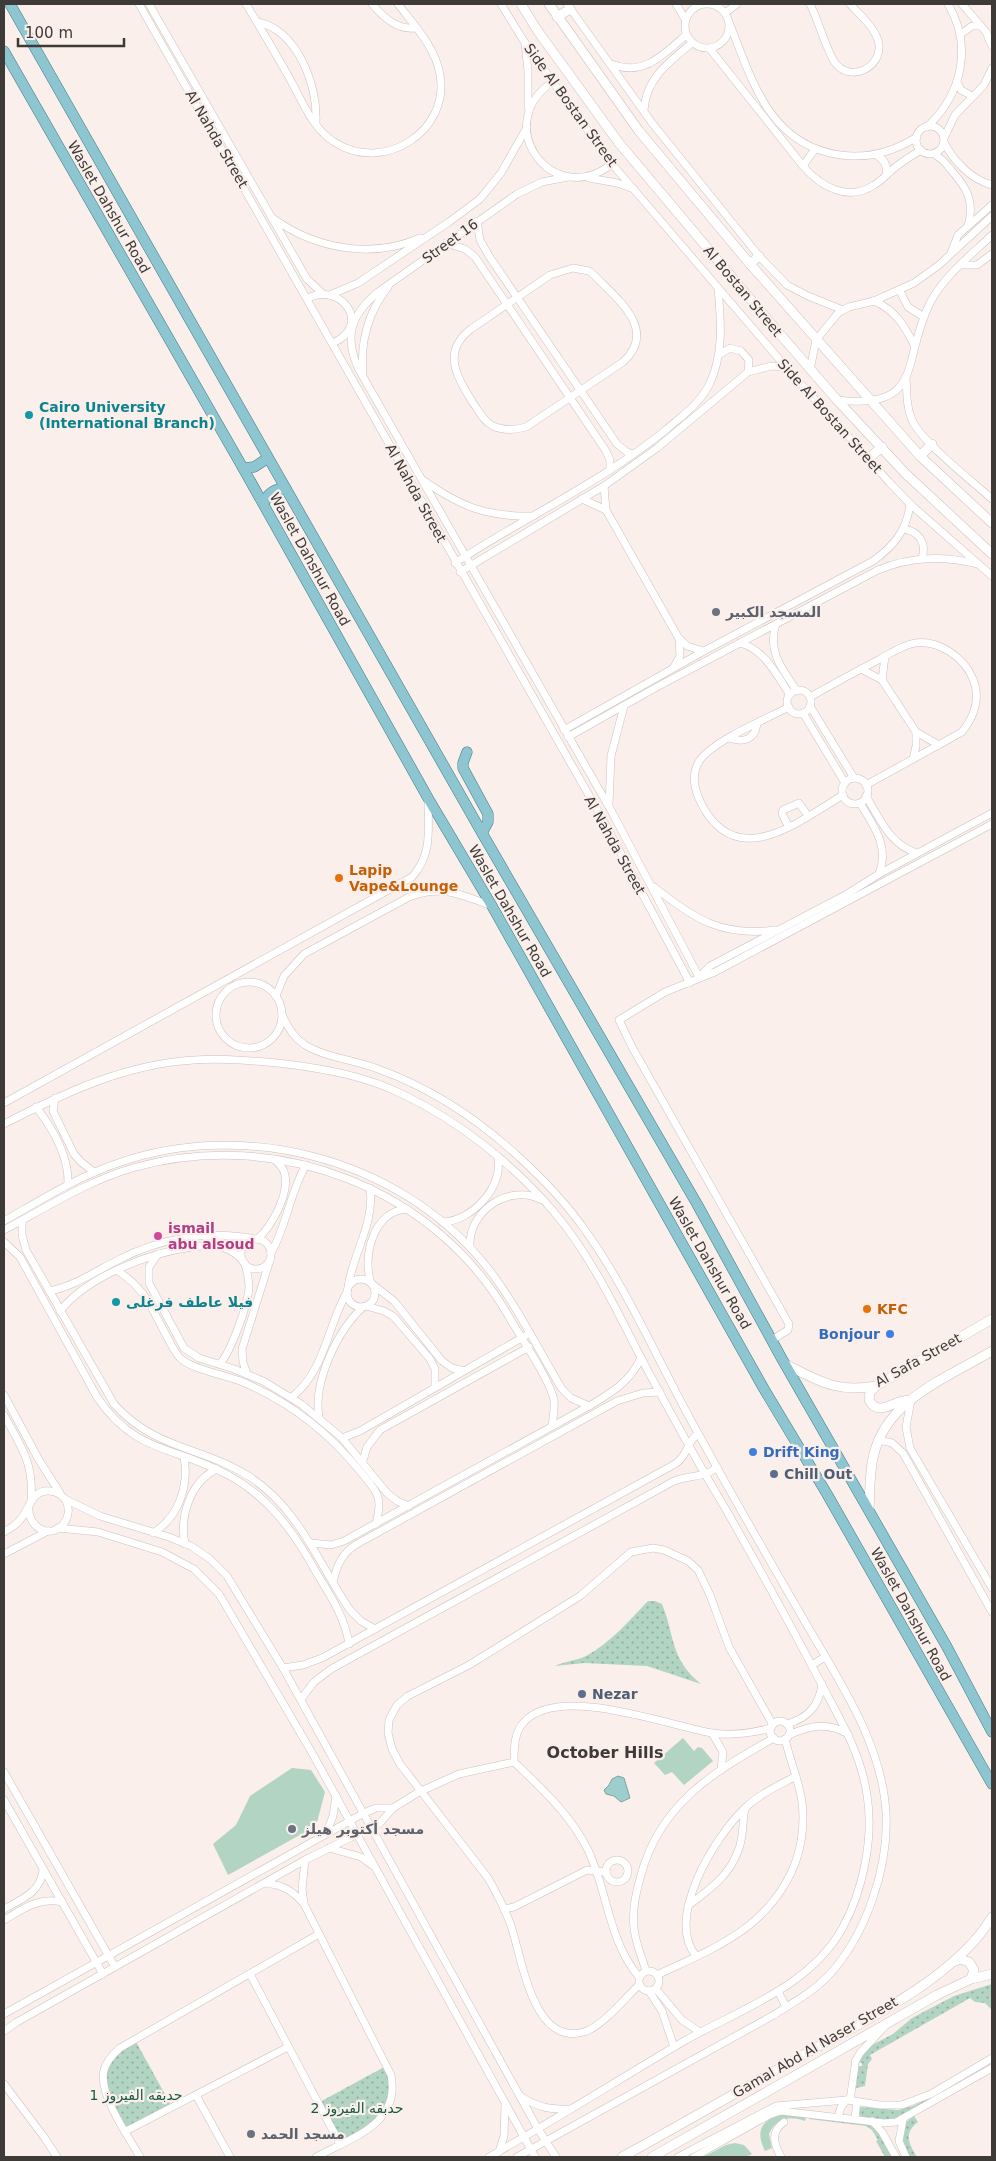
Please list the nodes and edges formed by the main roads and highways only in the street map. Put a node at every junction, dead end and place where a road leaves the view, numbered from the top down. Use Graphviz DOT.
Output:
graph roads {
  1 [pos="10,4"];
  2 [pos="4,51"];
  3 [pos="268,458"];
  4 [pos="243,468"];
  5 [pos="286,489"];
  6 [pos="264,504"];
  7 [pos="467,752"];
  8 [pos="482,833"];
  9 [pos="992,1732"];
  10 [pos="986,1773"];
  11 [pos="992,1784"];
  12 [pos="992,1790"];
  1 -- 3 [label="main road, Waslet Dahshur Road"];
  2 -- 4 [label="main road, Waslet Dahshur Road"];
  3 -- 4 [label="main road"];
  3 -- 5 [label="main road, Waslet Dahshur Road"];
  4 -- 6 [label="main road, Waslet Dahshur Road"];
  5 -- 6 [label="main road"];
  5 -- 8 [label="main road, Waslet Dahshur Road"];
  6 -- 10 [label="main road, Waslet Dahshur Road"];
  7 -- 8 [label="main road"];
  8 -- 9 [label="main road, Waslet Dahshur Road"];
  10 -- 11 [label="main road, Waslet Dahshur Road"];
  10 -- 12 [label="main road"];
}
